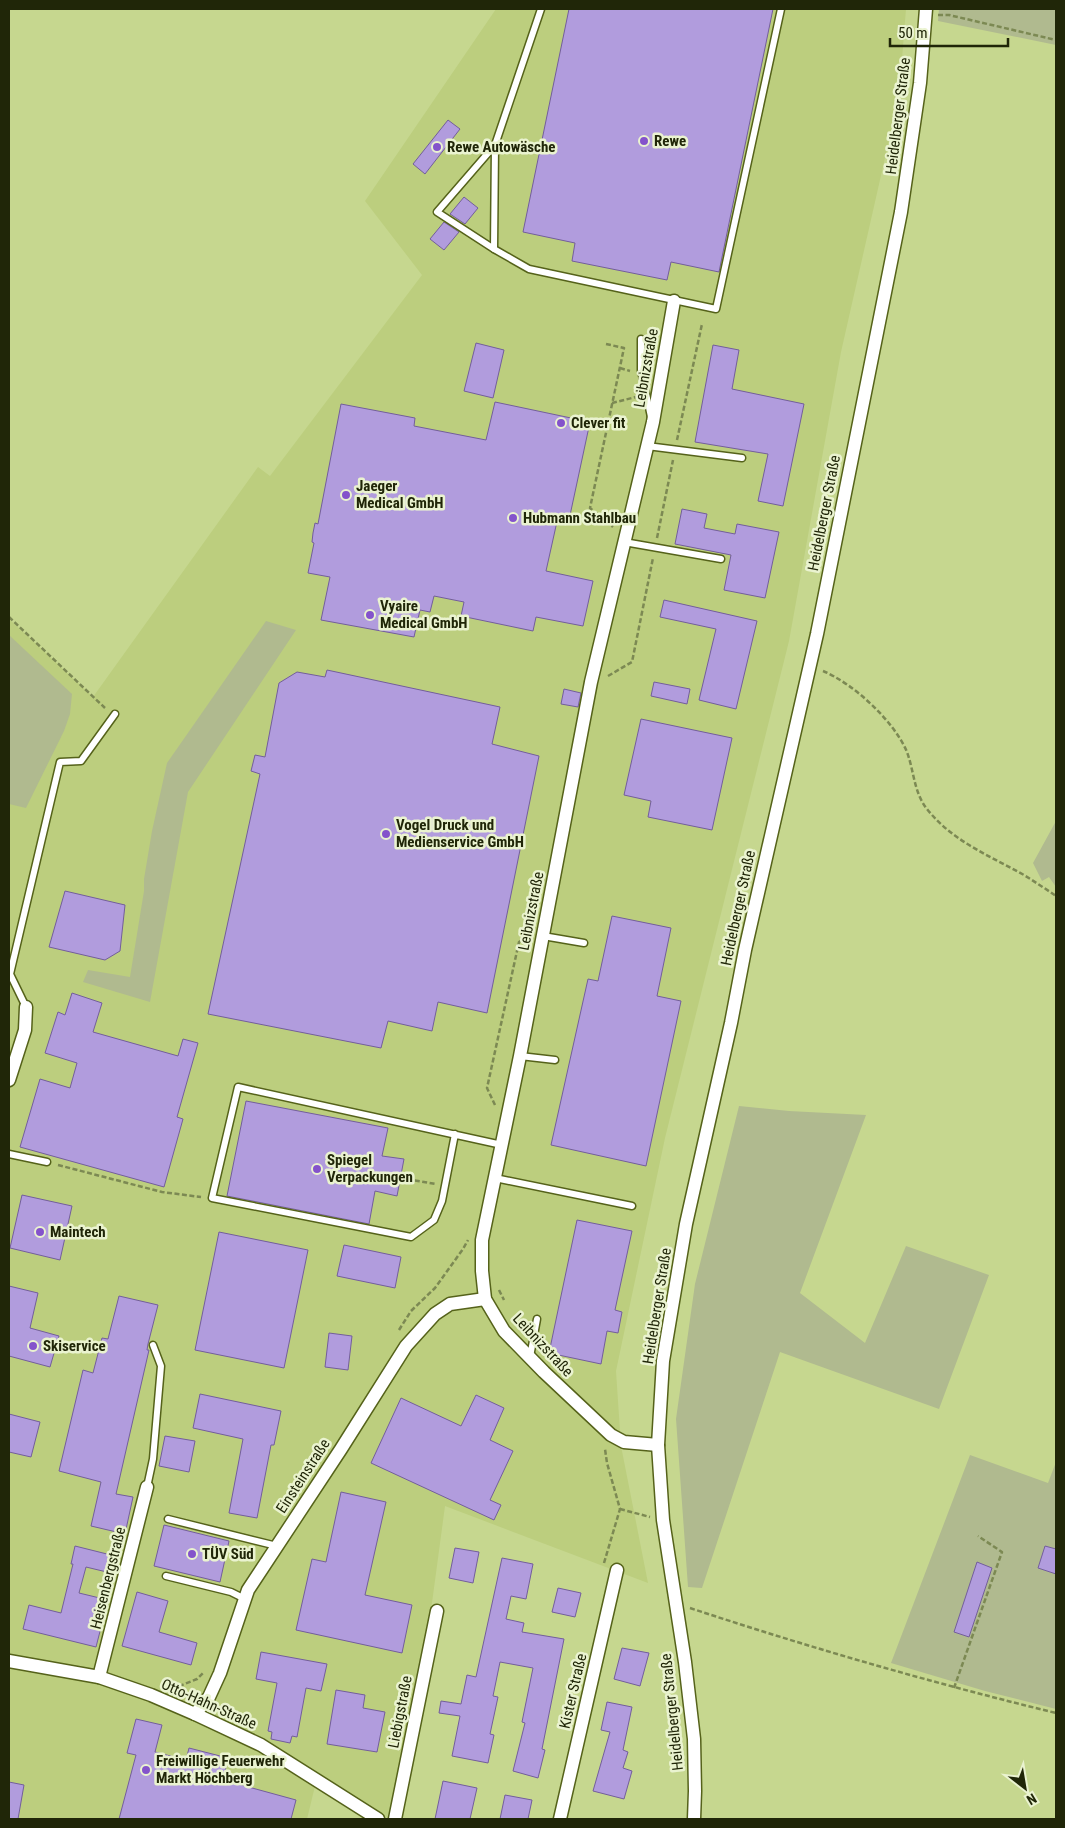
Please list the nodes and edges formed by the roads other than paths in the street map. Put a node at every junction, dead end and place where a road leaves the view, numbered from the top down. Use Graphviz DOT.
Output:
graph roads {
  1 [pos="541,9"];
  2 [pos="781,9"];
  3 [pos="926,11"];
  4 [pos="495,145"];
  5 [pos="494,249"];
  6 [pos="674,301"];
  7 [pos="641,339"];
  8 [pos="653,422"];
  9 [pos="647,446"];
  10 [pos="742,458"];
  11 [pos="624,542"];
  12 [pos="721,559"];
  13 [pos="114,715"];
  14 [pos="543,936"];
  15 [pos="584,943"];
  16 [pos="26,1007"];
  17 [pos="520,1056"];
  18 [pos="555,1060"];
  19 [pos="9,1080"];
  20 [pos="455,1134"];
  21 [pos="502,1144"];
  22 [pos="9,1154"];
  23 [pos="47,1162"];
  24 [pos="495,1178"];
  25 [pos="632,1206"];
  26 [pos="485,1299"];
  27 [pos="537,1319"];
  28 [pos="153,1345"];
  29 [pos="530,1358"];
  30 [pos="658,1445"];
  31 [pos="147,1487"];
  32 [pos="168,1519"];
  33 [pos="277,1546"];
  34 [pos="618,1570"];
  35 [pos="166,1576"];
  36 [pos="245,1599"];
  37 [pos="437,1610"];
  38 [pos="9,1661"];
  39 [pos="99,1677"];
  40 [pos="194,1714"];
  41 [pos="378,1819"];
  42 [pos="396,1819"];
  43 [pos="560,1819"];
  44 [pos="694,1819"];
  1 -- 4 [label="lane"];
  2 -- 6 [label="lane"];
  3 -- 30 [label="street, Heidelberger Straße"];
  4 -- 5 [label="lane"];
  4 -- 5 [label="lane"];
  5 -- 6 [label="lane"];
  6 -- 8 [label="street, Leibnizstraße"];
  7 -- 8 [label="lane"];
  8 -- 9 [label="street, Leibnizstraße"];
  9 -- 10 [label="lane"];
  9 -- 11 [label="street, Leibnizstraße"];
  11 -- 12 [label="lane"];
  11 -- 14 [label="street, Leibnizstraße"];
  13 -- 16 [label="lane"];
  14 -- 15 [label="lane"];
  14 -- 17 [label="street, Leibnizstraße"];
  16 -- 19 [label="street"];
  17 -- 18 [label="lane"];
  17 -- 21 [label="street, Leibnizstraße"];
  20 -- 20 [label="lane"];
  20 -- 21 [label="lane"];
  21 -- 24 [label="street, Leibnizstraße"];
  22 -- 23 [label="lane"];
  24 -- 25 [label="lane"];
  24 -- 26 [label="street, Leibnizstraße"];
  26 -- 29 [label="street, Leibnizstraße"];
  26 -- 33 [label="street, Einsteinstraße"];
  27 -- 29 [label="lane"];
  28 -- 31 [label="lane"];
  29 -- 30 [label="street, Leibnizstraße"];
  30 -- 44 [label="street, Heidelberger Straße"];
  31 -- 39 [label="street, Heisenbergstraße"];
  32 -- 33 [label="lane"];
  33 -- 36 [label="street, Einsteinstraße"];
  34 -- 43 [label="street, Kister Straße"];
  35 -- 36 [label="lane"];
  36 -- 40 [label="street, Einsteinstraße"];
  37 -- 42 [label="street, Liebigstraße"];
  38 -- 39 [label="street, Otto-Hahn-Straße"];
  39 -- 40 [label="street, Otto-Hahn-Straße"];
  40 -- 41 [label="street, Otto-Hahn-Straße"];
}
